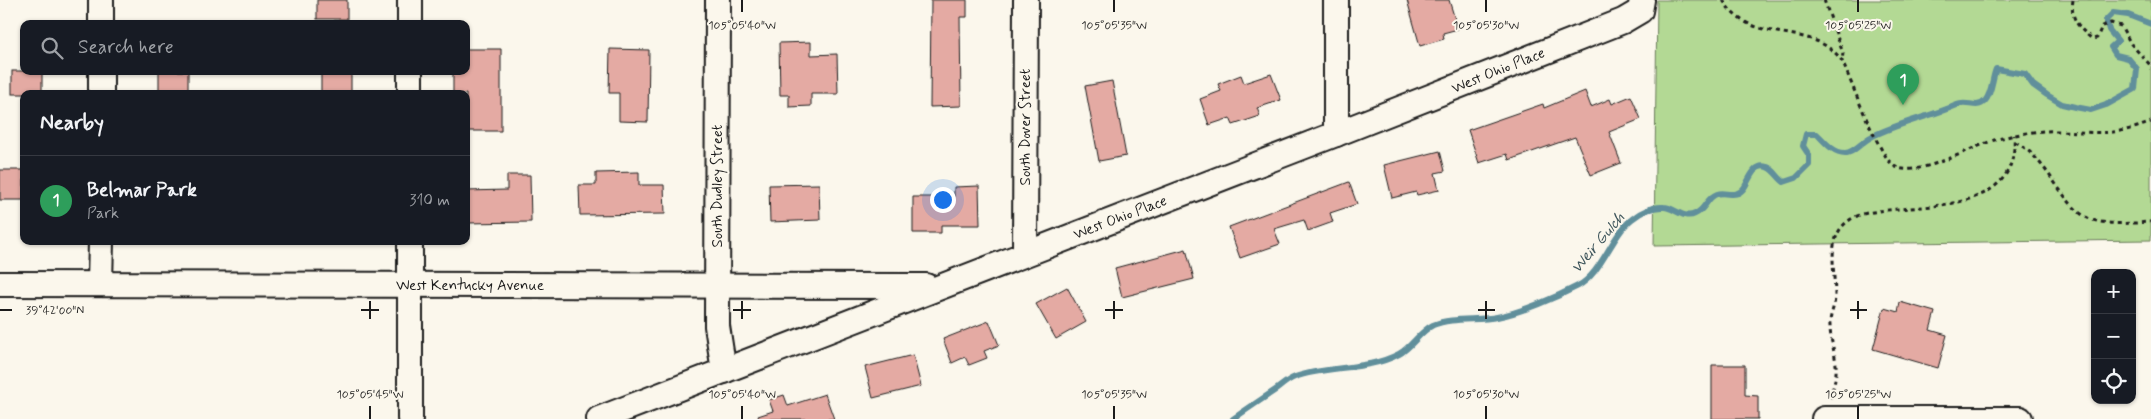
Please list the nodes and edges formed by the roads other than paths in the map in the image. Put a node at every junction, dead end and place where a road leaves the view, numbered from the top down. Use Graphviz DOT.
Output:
graph roads {
  1 [pos="101,0"];
  2 [pos="410,0"];
  3 [pos="718,0"];
  4 [pos="1026,0"];
  5 [pos="1336,0"];
  6 [pos="1641,6"];
  7 [pos="101,20"];
  8 [pos="410,20"];
  9 [pos="101,75"];
  10 [pos="410,75"];
  11 [pos="101,90"];
  12 [pos="410,90"];
  13 [pos="1336,134"];
  14 [pos="101,245"];
  15 [pos="410,245"];
  16 [pos="1025,253"];
  17 [pos="0,284"];
  18 [pos="100,284"];
  19 [pos="410,285"];
  20 [pos="940,286"];
  21 [pos="716,287"];
  22 [pos="724,371"];
  23 [pos="1824,418"];
  24 [pos="410,419"];
  25 [pos="599,419"];
  26 [pos="2020,419"];
  1 -- 7 [label="street"];
  2 -- 8 [label="street"];
  3 -- 21 [label="street, South Dudley Street"];
  4 -- 16 [label="street, South Dover Street"];
  5 -- 13 [label="street"];
  6 -- 13 [label="street, West Ohio Place"];
  9 -- 11 [label="street"];
  10 -- 12 [label="street"];
  13 -- 16 [label="street, West Ohio Place"];
  14 -- 18 [label="street"];
  15 -- 19 [label="street"];
  16 -- 20 [label="street, West Ohio Place"];
  17 -- 18 [label="street, West Kentucky Avenue"];
  18 -- 19 [label="street, West Kentucky Avenue"];
  19 -- 21 [label="street, West Kentucky Avenue"];
  19 -- 24 [label="street"];
  20 -- 21 [label="street, West Kentucky Avenue"];
  20 -- 22 [label="street, West Ohio Place"];
  21 -- 22 [label="street, South Dudley Street"];
  22 -- 25 [label="street, West Ohio Place"];
  23 -- 26 [label="street"];
}
